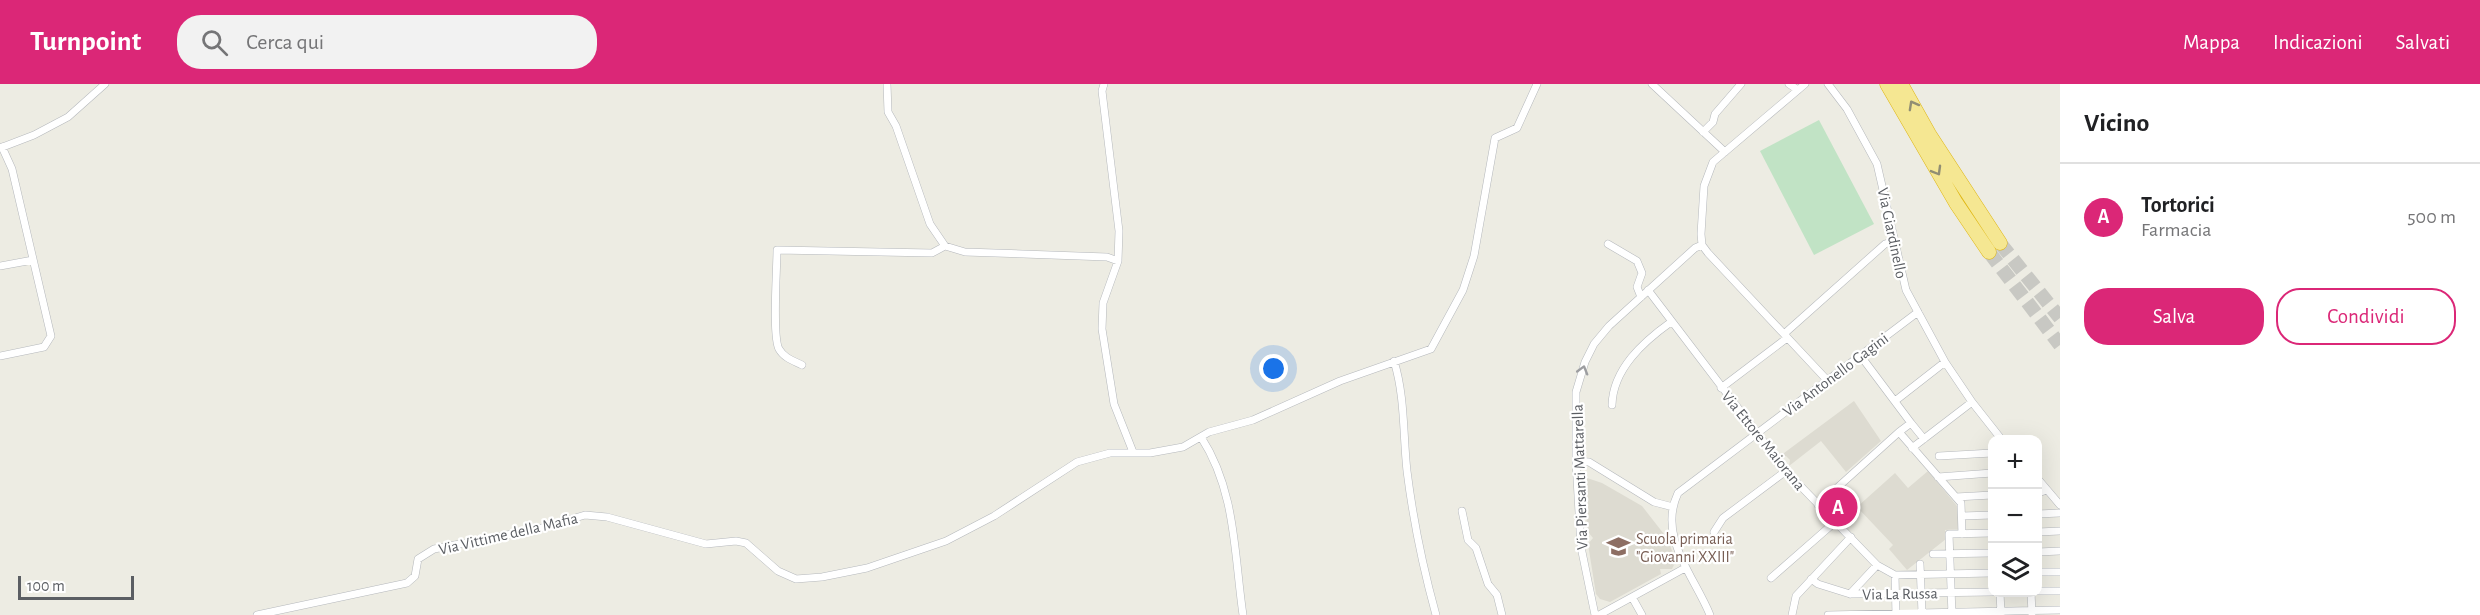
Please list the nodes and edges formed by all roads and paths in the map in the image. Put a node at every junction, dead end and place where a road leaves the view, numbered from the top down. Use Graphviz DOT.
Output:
graph roads {
  1 [pos="105,84"];
  2 [pos="887,84"];
  3 [pos="1104,84"];
  4 [pos="1537,84"];
  5 [pos="1652,84"];
  6 [pos="1741,84"];
  7 [pos="1789,84"];
  8 [pos="1805,84"];
  9 [pos="1828,84"];
  10 [pos="1887,84"];
  11 [pos="1901,84"];
  12 [pos="1798,90"];
  13 [pos="1703,132"];
  14 [pos="1,148"];
  15 [pos="1725,152"];
  16 [pos="1894,241"];
  17 [pos="1608,244"];
  18 [pos="1702,245"];
  19 [pos="945,246"];
  20 [pos="33,260"];
  21 [pos="1118,261"];
  22 [pos="0,266"];
  23 [pos="1648,290"];
  24 [pos="1641,297"];
  25 [pos="1918,312"];
  26 [pos="1671,322"];
  27 [pos="1785,336"];
  28 [pos="1860,355"];
  29 [pos="0,356"];
  30 [pos="1394,361"];
  31 [pos="1945,362"];
  32 [pos="802,364"];
  33 [pos="1827,380"];
  34 [pos="1721,388"];
  35 [pos="1894,401"];
  36 [pos="1971,402"];
  37 [pos="1612,405"];
  38 [pos="1911,423"];
  39 [pos="1899,432"];
  40 [pos="1756,434"];
  41 [pos="1998,435"];
  42 [pos="1201,437"];
  43 [pos="1924,439"];
  44 [pos="1912,448"];
  45 [pos="1133,452"];
  46 [pos="1988,453"];
  47 [pos="1939,456"];
  48 [pos="1576,461"];
  49 [pos="1786,471"];
  50 [pos="1988,473"];
  51 [pos="1938,477"];
  52 [pos="2042,484"];
  53 [pos="2047,490"];
  54 [pos="2042,492"];
  55 [pos="1988,495"];
  56 [pos="1956,497"];
  57 [pos="1818,505"];
  58 [pos="2060,506"];
  59 [pos="1673,507"];
  60 [pos="1462,511"];
  61 [pos="2060,513"];
  62 [pos="2042,514"];
  63 [pos="1988,515"];
  64 [pos="1962,516"];
  65 [pos="1835,522"];
  66 [pos="2060,531"];
  67 [pos="1714,532"];
  68 [pos="2042,532"];
  69 [pos="1988,533"];
  70 [pos="1962,534"];
  71 [pos="1851,537"];
  72 [pos="2060,551"];
  73 [pos="2042,552"];
  74 [pos="1988,553"];
  75 [pos="1933,554"];
  76 [pos="1949,554"];
  77 [pos="1920,564"];
  78 [pos="1877,565"];
  79 [pos="1685,568"];
  80 [pos="2042,572"];
  81 [pos="2060,572"];
  82 [pos="1988,573"];
  83 [pos="1950,574"];
  84 [pos="1895,575"];
  85 [pos="1921,575"];
  86 [pos="1771,578"];
  87 [pos="1811,579"];
  88 [pos="2042,591"];
  89 [pos="2060,591"];
  90 [pos="1921,592"];
  91 [pos="1951,592"];
  92 [pos="1988,592"];
  93 [pos="1896,593"];
  94 [pos="1850,594"];
  95 [pos="1632,597"];
  96 [pos="2000,597"];
  97 [pos="2031,597"];
  98 [pos="2060,610"];
  99 [pos="1922,613"];
  100 [pos="1952,613"];
  101 [pos="2001,613"];
  102 [pos="2032,613"];
  103 [pos="1896,614"];
  104 [pos="257,615"];
  105 [pos="1243,615"];
  106 [pos="1436,615"];
  107 [pos="1502,615"];
  108 [pos="1597,615"];
  109 [pos="1642,615"];
  110 [pos="1710,615"];
  111 [pos="1792,615"];
  112 [pos="1828,615"];
  1 -- 14 [label="street"];
  2 -- 19 [label="street"];
  3 -- 21 [label="street"];
  4 -- 30 [label="street"];
  5 -- 13 [label="street"];
  6 -- 13 [label="street"];
  7 -- 12 [label="street"];
  8 -- 12 [label="street"];
  9 -- 16 [label="street, Via Giardinello"];
  10 -- 11 [label="highway, one-way"];
  12 -- 15 [label="street"];
  13 -- 15 [label="street"];
  14 -- 20 [label="street"];
  15 -- 18 [label="street"];
  16 -- 25 [label="street, Via Giardinello"];
  16 -- 27 [label="street"];
  17 -- 24 [label="street"];
  18 -- 23 [label="street, Via Piersanti Mattarella"];
  18 -- 27 [label="street"];
  19 -- 21 [label="street"];
  19 -- 32 [label="street"];
  20 -- 22 [label="street"];
  20 -- 29 [label="street"];
  21 -- 45 [label="street"];
  23 -- 24 [label="street, Via Piersanti Mattarella"];
  23 -- 26 [label="street, Via Ettore Maiorana"];
  48 -- 24 [label="street, Via Piersanti Mattarella, one-way"];
  25 -- 28 [label="street, Via Antonello Gagini"];
  25 -- 31 [label="street, Via Giardinello"];
  26 -- 34 [label="street, Via Ettore Maiorana"];
  26 -- 37 [label="street"];
  27 -- 33 [label="street"];
  27 -- 34 [label="street"];
  28 -- 33 [label="street, Via Antonello Gagini"];
  28 -- 35 [label="street"];
  30 -- 42 [label="street"];
  30 -- 106 [label="street"];
  31 -- 35 [label="street"];
  31 -- 36 [label="street, Via Giardinello"];
  33 -- 40 [label="street, Via Antonello Gagini"];
  34 -- 40 [label="street, Via Ettore Maiorana"];
  35 -- 38 [label="street"];
  36 -- 41 [label="street, Via Giardinello"];
  36 -- 43 [label="street"];
  38 -- 39 [label="street"];
  38 -- 43 [label="street"];
  39 -- 44 [label="street"];
  39 -- 57 [label="street"];
  40 -- 49 [label="street, Via Ettore Maiorana"];
  40 -- 59 [label="street, Via Antonello Gagini"];
  42 -- 45 [label="street"];
  42 -- 105 [label="street"];
  43 -- 44 [label="street"];
  44 -- 51 [label="street"];
  45 -- 104 [label="street, Via Vittime della Mafia"];
  46 -- 47 [label="street"];
  48 -- 59 [label="street"];
  48 -- 108 [label="street, Via Piersanti Mattarella"];
  49 -- 57 [label="street, Via Ettore Maiorana"];
  49 -- 67 [label="street"];
  50 -- 51 [label="street"];
  51 -- 56 [label="street"];
  52 -- 53 [label="street"];
  53 -- 54 [label="street"];
  53 -- 58 [label="street"];
  55 -- 56 [label="street"];
  56 -- 64 [label="street"];
  57 -- 65 [label="street, Via Ettore Maiorana"];
  59 -- 79 [label="street"];
  60 -- 107 [label="street"];
  61 -- 62 [label="street"];
  63 -- 64 [label="street"];
  64 -- 70 [label="street"];
  65 -- 71 [label="street, Via Ettore Maiorana"];
  65 -- 86 [label="street"];
  66 -- 68 [label="street"];
  69 -- 70 [label="street"];
  70 -- 76 [label="street"];
  71 -- 78 [label="street, Via Ettore Maiorana"];
  71 -- 87 [label="street"];
  72 -- 73 [label="street"];
  74 -- 76 [label="street"];
  75 -- 76 [label="street"];
  76 -- 83 [label="street"];
  77 -- 85 [label="street"];
  78 -- 84 [label="street, Via Ettore Maiorana"];
  78 -- 94 [label="street"];
  79 -- 95 [label="street"];
  79 -- 110 [label="street"];
  80 -- 81 [label="street"];
  82 -- 83 [label="street"];
  83 -- 85 [label="street"];
  83 -- 91 [label="street"];
  84 -- 85 [label="street"];
  84 -- 93 [label="street"];
  85 -- 90 [label="street"];
  87 -- 94 [label="street, Via La Russa"];
  87 -- 111 [label="street"];
  88 -- 89 [label="street"];
  90 -- 91 [label="street, Via La Russa"];
  90 -- 93 [label="street, Via La Russa"];
  90 -- 99 [label="street"];
  91 -- 92 [label="street, Via La Russa"];
  91 -- 100 [label="street"];
  93 -- 94 [label="street, Via La Russa"];
  93 -- 103 [label="street"];
  95 -- 108 [label="street"];
  95 -- 109 [label="street"];
  96 -- 101 [label="street"];
  97 -- 102 [label="street"];
  98 -- 102 [label="street"];
  99 -- 100 [label="street"];
  99 -- 103 [label="street"];
  100 -- 101 [label="street"];
  101 -- 102 [label="street"];
  103 -- 112 [label="street"];
}
